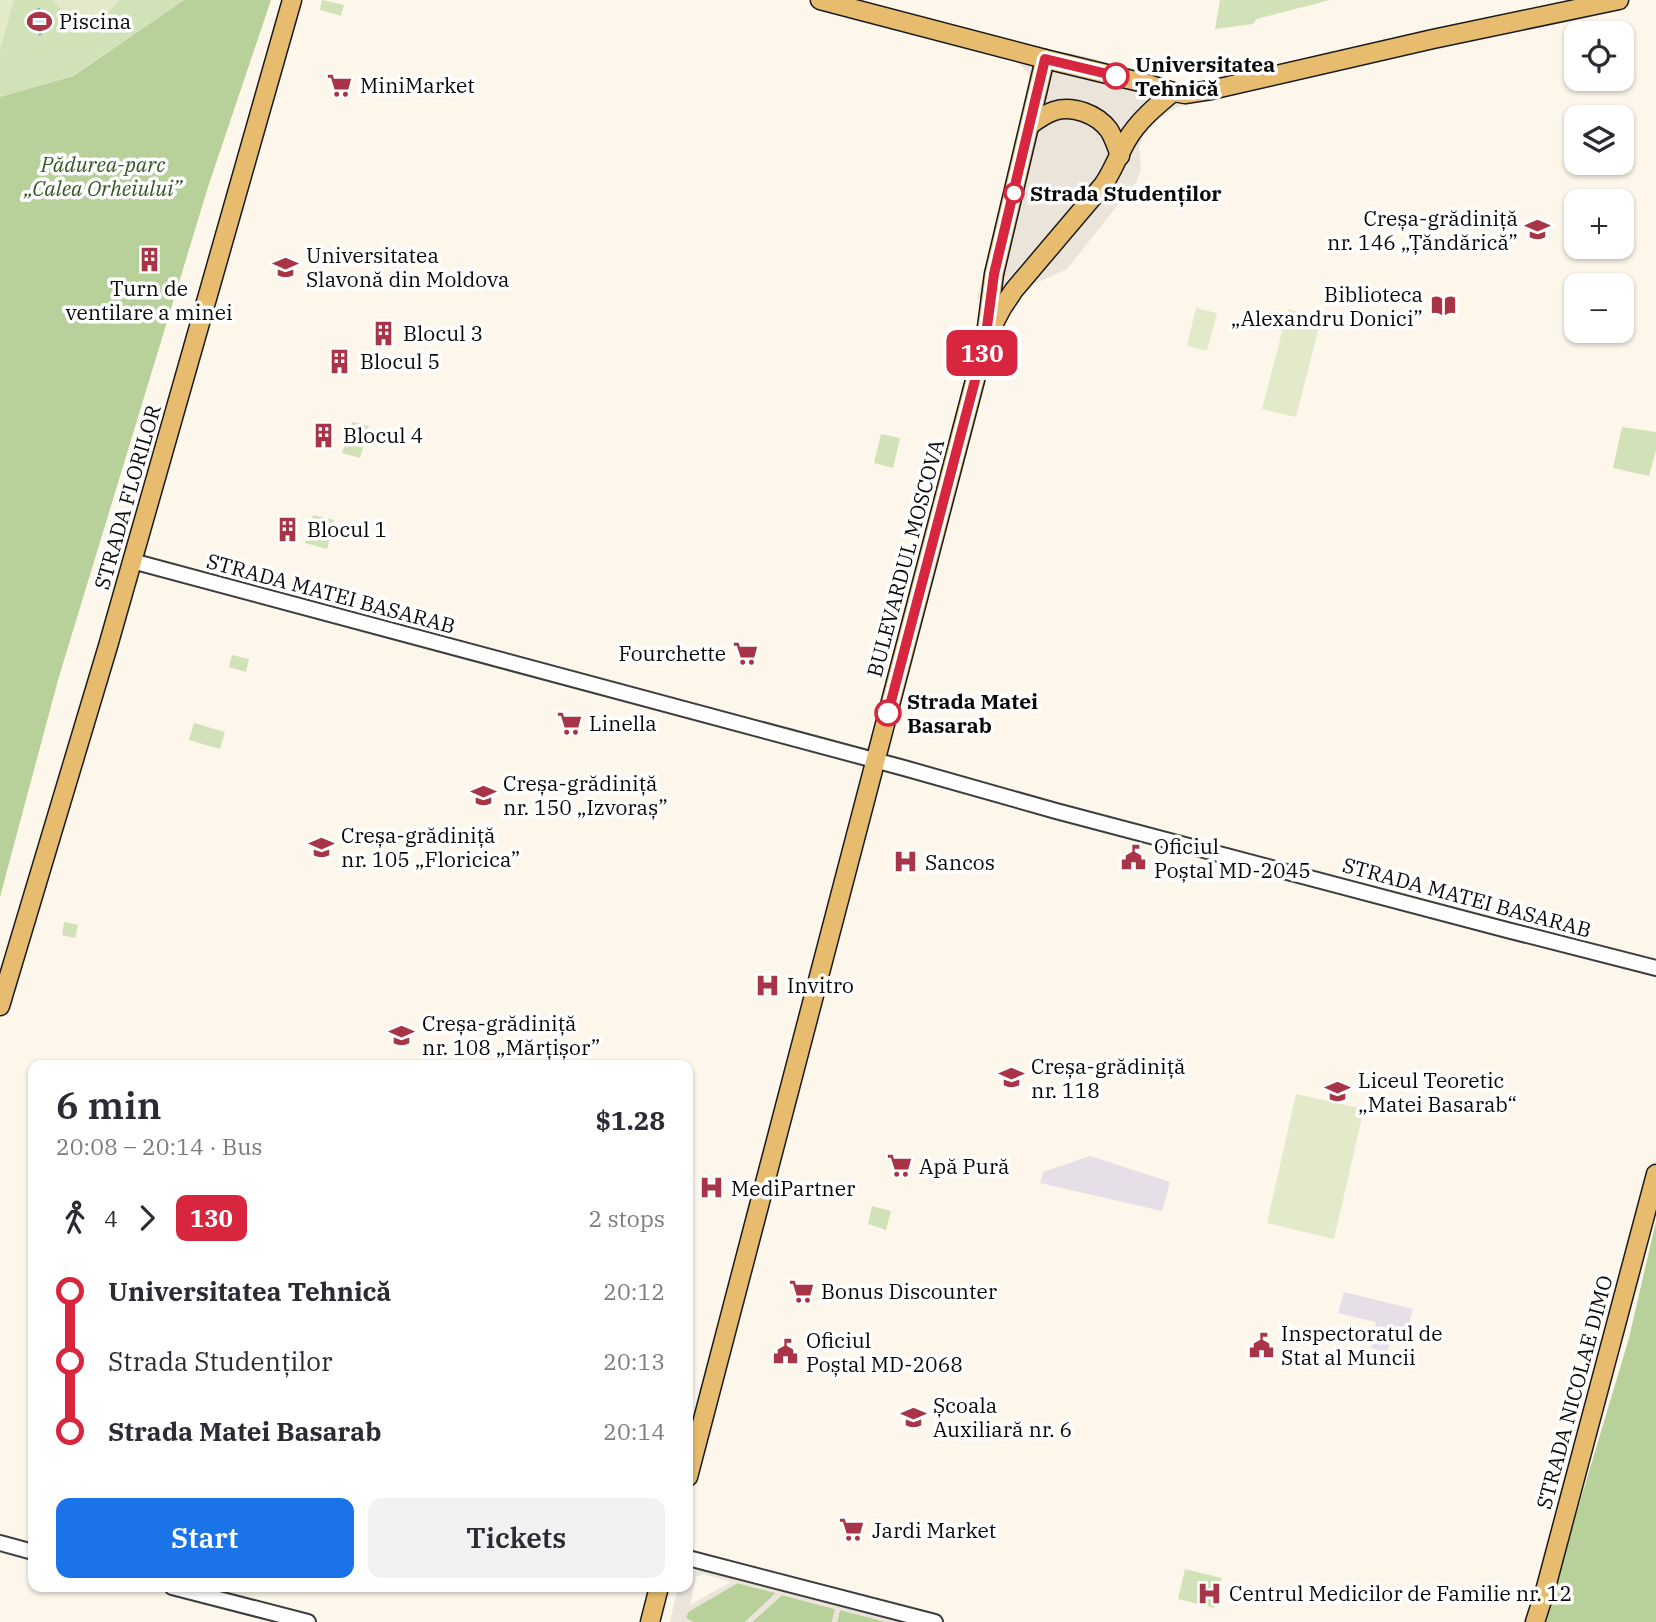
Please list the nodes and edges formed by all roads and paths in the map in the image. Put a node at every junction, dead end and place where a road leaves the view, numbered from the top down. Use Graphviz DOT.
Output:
graph roads {
  1 [pos="292,0"];
  2 [pos="820,0"];
  3 [pos="1619,0"];
  4 [pos="1045,59"];
  5 [pos="1173,92"];
  6 [pos="1030,125"];
  7 [pos="1120,156"];
  8 [pos="998,257"];
  9 [pos="1028,274"];
  10 [pos="985,342"];
  11 [pos="132,561"];
  12 [pos="876,761"];
  13 [pos="1656,968"];
  14 [pos="0,1006"];
  15 [pos="1656,1174"];
  16 [pos="693,1458"];
  17 [pos="0,1543"];
  18 [pos="28,1551"];
  19 [pos="693,1559"];
  20 [pos="191,1592"];
  21 [pos="658,1592"];
  22 [pos="308,1622"];
  23 [pos="650,1622"];
  24 [pos="935,1622"];
  25 [pos="1535,1622"];
  1 -- 11 [label="main road, STRADA FLORILOR"];
  2 -- 4 [label="main road"];
  3 -- 5 [label="main road"];
  4 -- 5 [label="main road"];
  4 -- 6 [label="main road, BULEVARDUL MOSCOVA"];
  5 -- 7 [label="main road, BULEVARDUL MOSCOVA"];
  6 -- 7 [label="main road"];
  6 -- 8 [label="main road, BULEVARDUL MOSCOVA"];
  7 -- 9 [label="main road, BULEVARDUL MOSCOVA"];
  8 -- 9 [label="main road"];
  8 -- 10 [label="main road, BULEVARDUL MOSCOVA"];
  9 -- 10 [label="main road, BULEVARDUL MOSCOVA"];
  10 -- 12 [label="main road, BULEVARDUL MOSCOVA"];
  11 -- 12 [label="street, STRADA MATEI BASARAB"];
  11 -- 14 [label="main road, STRADA FLORILOR"];
  12 -- 13 [label="street, STRADA MATEI BASARAB"];
  12 -- 16 [label="main road, BULEVARDUL MOSCOVA"];
  15 -- 25 [label="main road, STRADA NICOLAE DIMO"];
  17 -- 18 [label="street"];
  19 -- 24 [label="street"];
  20 -- 22 [label="street"];
  21 -- 23 [label="main road"];
}
